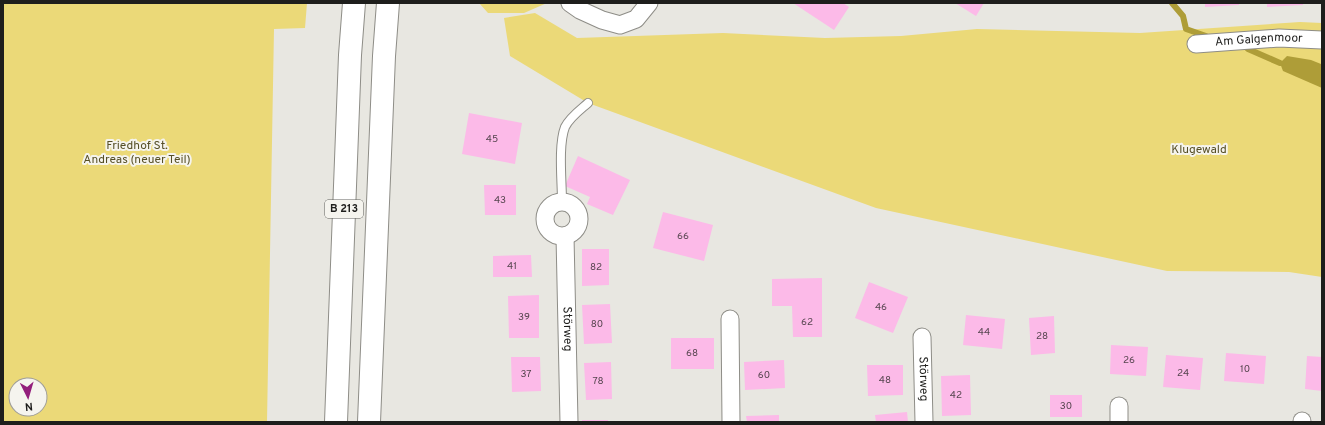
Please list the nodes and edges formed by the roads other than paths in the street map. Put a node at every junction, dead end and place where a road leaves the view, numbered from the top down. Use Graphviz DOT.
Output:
graph roads {
  1 [pos="354,3"];
  2 [pos="388,3"];
  3 [pos="570,3"];
  4 [pos="650,3"];
  5 [pos="1322,40"];
  6 [pos="1196,44"];
  7 [pos="588,103"];
  8 [pos="562,201"];
  9 [pos="565,236"];
  10 [pos="730,319"];
  11 [pos="922,337"];
  12 [pos="370,417"];
  13 [pos="335,420"];
  14 [pos="569,422"];
  15 [pos="731,422"];
  16 [pos="924,422"];
  1 -- 13 [label="highway, B 213"];
  2 -- 12 [label="highway, B 213"];
  3 -- 4 [label="street"];
  5 -- 6 [label="street, Am Galgenmoor"];
  7 -- 8 [label="lane"];
  8 -- 9 [label="street"];
  8 -- 9 [label="street"];
  9 -- 14 [label="street, Störweg"];
  10 -- 15 [label="street"];
  11 -- 16 [label="street, Störweg"];
}
